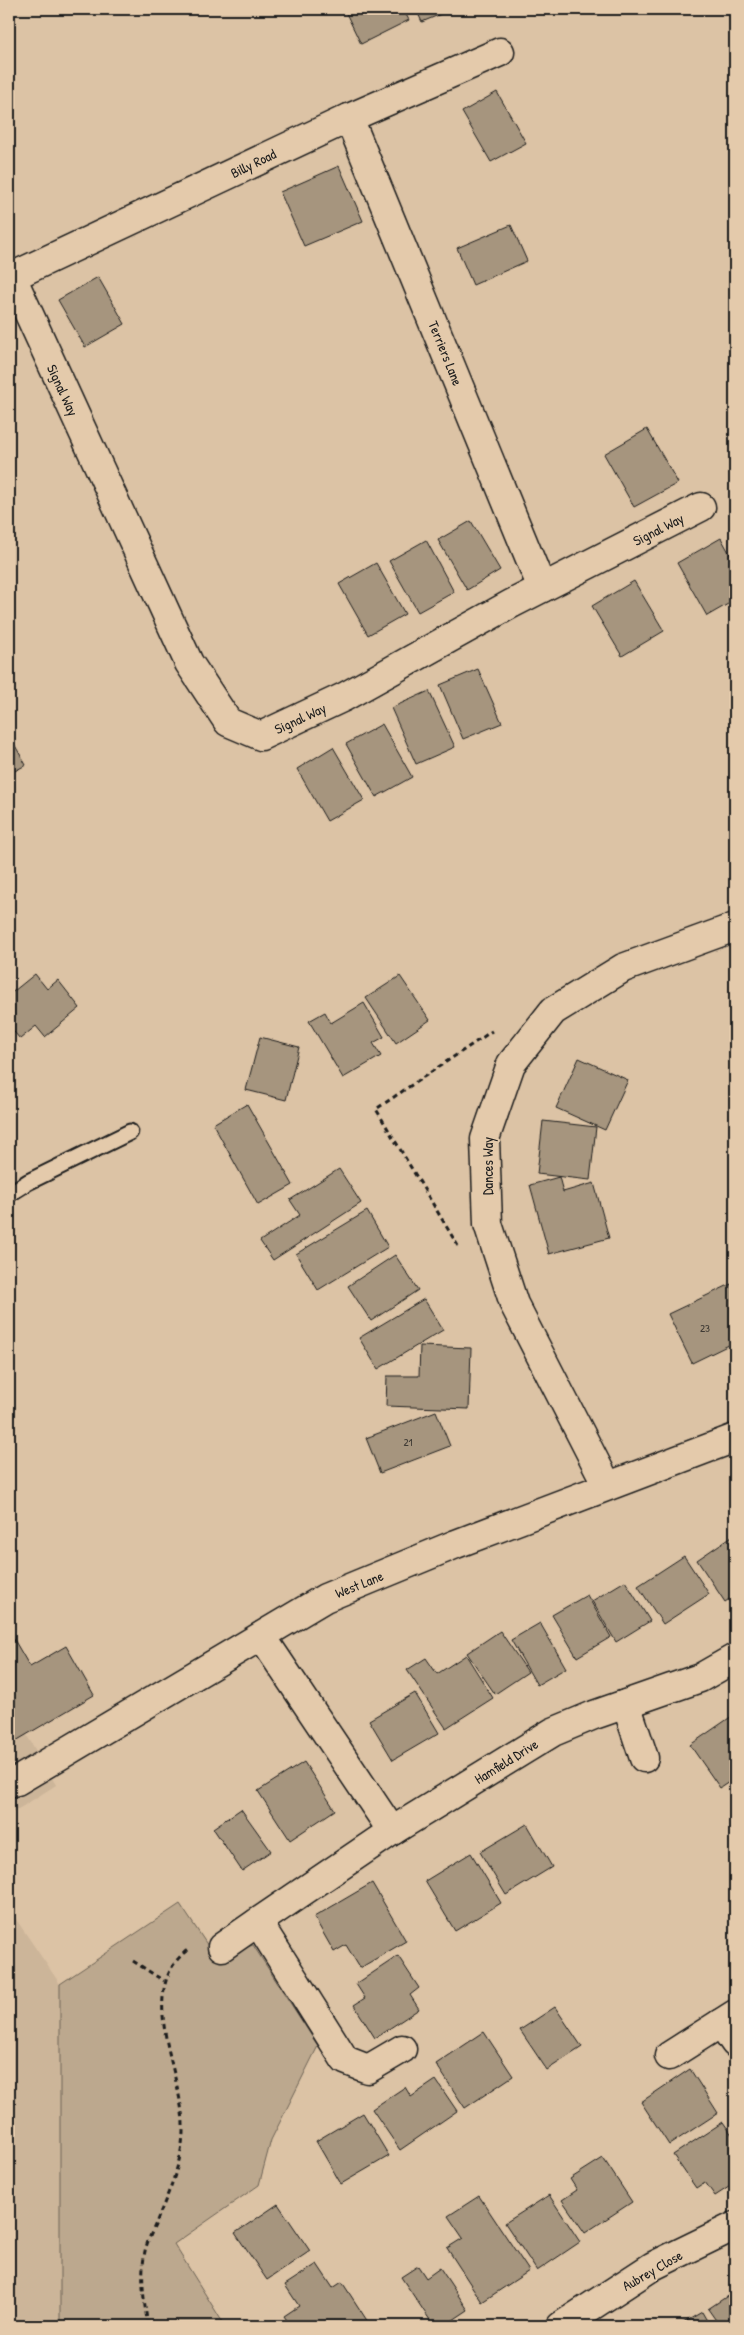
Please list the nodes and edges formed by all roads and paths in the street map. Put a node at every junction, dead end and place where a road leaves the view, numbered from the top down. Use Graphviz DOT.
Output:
graph roads {
  1 [pos="500,52"];
  2 [pos="349,118"];
  3 [pos="10,278"];
  4 [pos="701,507"];
  5 [pos="542,588"];
  6 [pos="735,927"];
  7 [pos="130,1132"];
  8 [pos="9,1194"];
  9 [pos="735,1438"];
  10 [pos="607,1485"];
  11 [pos="262,1637"];
  12 [pos="735,1658"];
  13 [pos="626,1704"];
  14 [pos="644,1758"];
  15 [pos="9,1783"];
  16 [pos="392,1831"];
  17 [pos="258,1922"];
  18 [pos="222,1947"];
  19 [pos="133,1961"];
  20 [pos="164,1981"];
  21 [pos="731,2027"];
  22 [pos="402,2049"];
  23 [pos="669,2056"];
  24 [pos="735,2226"];
  25 [pos="569,2324"];
  26 [pos="148,2326"];
  1 -- 2 [label="street, Billy Road"];
  2 -- 3 [label="street, Billy Road"];
  2 -- 5 [label="street, Terriers Lane"];
  3 -- 5 [label="street, Signal Way"];
  4 -- 5 [label="street, Signal Way"];
  6 -- 10 [label="street, Dances Way"];
  7 -- 8 [label="lane"];
  9 -- 10 [label="street, West Lane"];
  10 -- 11 [label="street, West Lane"];
  11 -- 15 [label="street, West Lane"];
  11 -- 16 [label="street"];
  12 -- 13 [label="street, Hamfield Drive"];
  13 -- 14 [label="street"];
  13 -- 16 [label="street, Hamfield Drive"];
  16 -- 17 [label="street, Hamfield Drive"];
  17 -- 18 [label="street, Hamfield Drive"];
  17 -- 22 [label="street"];
  18 -- 20 [label="path"];
  19 -- 20 [label="path"];
  20 -- 26 [label="path"];
  21 -- 23 [label="street"];
  24 -- 25 [label="street, Aubrey Close"];
}
